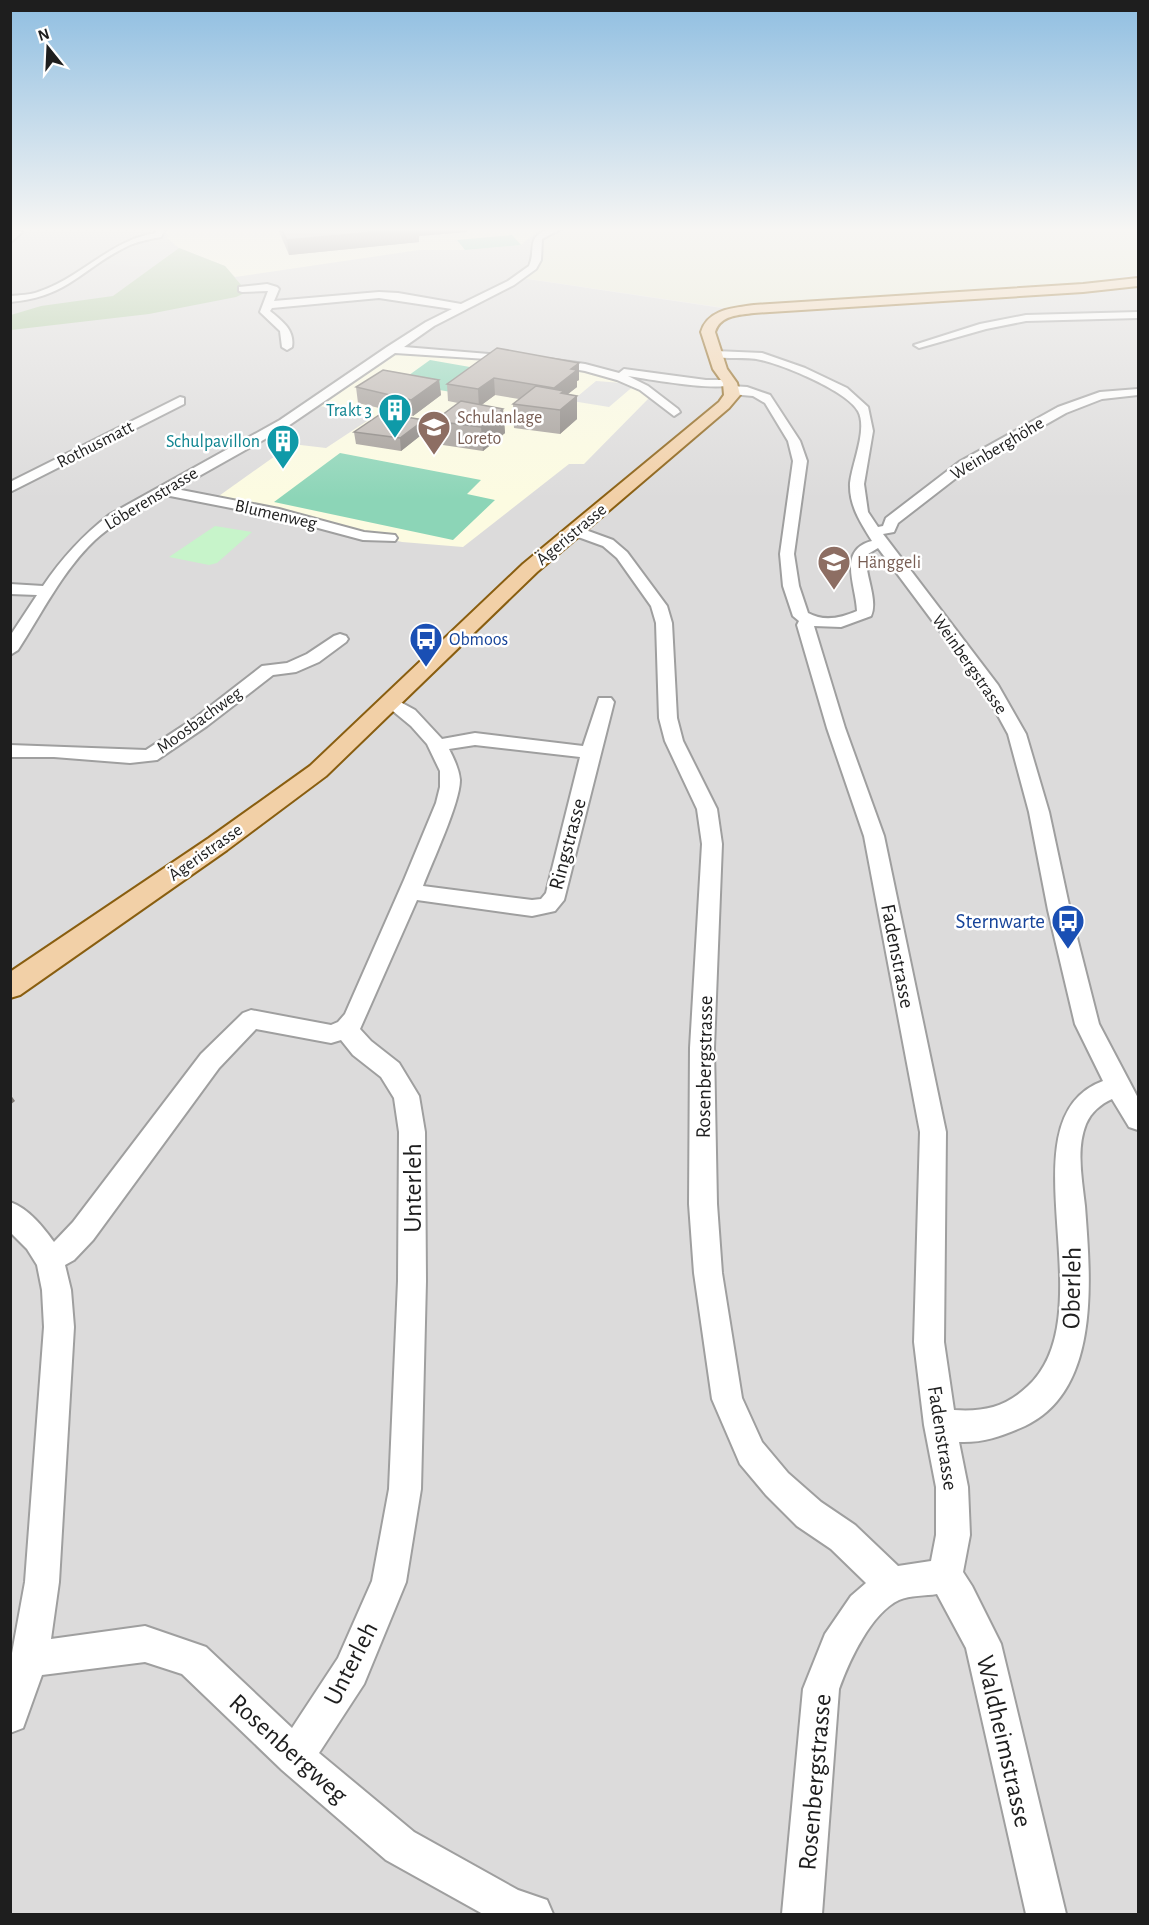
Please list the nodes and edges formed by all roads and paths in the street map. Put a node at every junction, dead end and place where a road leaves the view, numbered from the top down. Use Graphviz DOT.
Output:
graph roads {
  1 [pos="273,319"];
  2 [pos="441,319"];
  3 [pos="715,319"];
  4 [pos="1022,319"];
  5 [pos="919,345"];
  6 [pos="287,347"];
  7 [pos="392,349"];
  8 [pos="715,354"];
  9 [pos="590,368"];
  10 [pos="731,387"];
  11 [pos="1138,392"];
  12 [pos="180,401"];
  13 [pos="674,412"];
  14 [pos="10,488"];
  15 [pos="161,490"];
  16 [pos="575,531"];
  17 [pos="877,537"];
  18 [pos="390,538"];
  19 [pos="10,589"];
  20 [pos="47,591"];
  21 [pos="808,621"];
  22 [pos="340,639"];
  23 [pos="10,650"];
  24 [pos="391,702"];
  25 [pos="605,702"];
  26 [pos="436,746"];
  27 [pos="10,751"];
  28 [pos="590,753"];
  29 [pos="411,892"];
  30 [pos="10,987"];
  31 [pos="346,1029"];
  32 [pos="1118,1087"];
  33 [pos="1138,1119"];
  34 [pos="10,1214"];
  35 [pos="51,1258"];
  36 [pos="940,1425"];
  37 [pos="945,1576"];
  38 [pos="892,1584"];
  39 [pos="30,1659"];
  40 [pos="10,1715"];
  41 [pos="295,1757"];
  42 [pos="803,1905"];
  43 [pos="532,1914"];
  44 [pos="1046,1914"];
  1 -- 6 [label="street"];
  2 -- 7 [label="street, Löberenstrasse"];
  3 -- 8 [label="main road"];
  4 -- 5 [label="street"];
  7 -- 9 [label="street"];
  7 -- 15 [label="street, Löberenstrasse"];
  8 -- 10 [label="main road"];
  8 -- 17 [label="street, Weinbergstrasse"];
  9 -- 10 [label="street, Fadenstrasse"];
  9 -- 13 [label="street"];
  10 -- 16 [label="main road, Ägeristrasse"];
  10 -- 21 [label="street, Fadenstrasse"];
  11 -- 17 [label="street, Weinberghöhe"];
  12 -- 14 [label="street, Rothusmatt"];
  15 -- 18 [label="street, Blumenweg"];
  15 -- 20 [label="street, Löberenstrasse"];
  16 -- 24 [label="main road, Ägeristrasse"];
  16 -- 38 [label="street, Rosenbergstrasse"];
  17 -- 21 [label="street"];
  17 -- 32 [label="street, Weinbergstrasse"];
  19 -- 20 [label="street"];
  20 -- 23 [label="street, Löberenstrasse"];
  21 -- 36 [label="street, Fadenstrasse"];
  22 -- 27 [label="street, Moosbachweg"];
  24 -- 26 [label="street"];
  24 -- 30 [label="main road, Ägeristrasse"];
  25 -- 28 [label="street, Ringstrasse"];
  26 -- 28 [label="street"];
  26 -- 29 [label="street"];
  28 -- 29 [label="street, Ringstrasse"];
  29 -- 31 [label="street"];
  31 -- 35 [label="street"];
  31 -- 41 [label="street, Unterleh"];
  32 -- 33 [label="street, Weinbergstrasse"];
  32 -- 36 [label="street, Oberleh"];
  34 -- 35 [label="street"];
  35 -- 39 [label="street"];
  36 -- 37 [label="street, Fadenstrasse"];
  37 -- 38 [label="street"];
  37 -- 44 [label="street, Waldheimstrasse"];
  38 -- 42 [label="street, Rosenbergstrasse"];
  39 -- 40 [label="street"];
  39 -- 41 [label="street, Rosenbergweg"];
  41 -- 43 [label="street, Rosenbergweg"];
}
